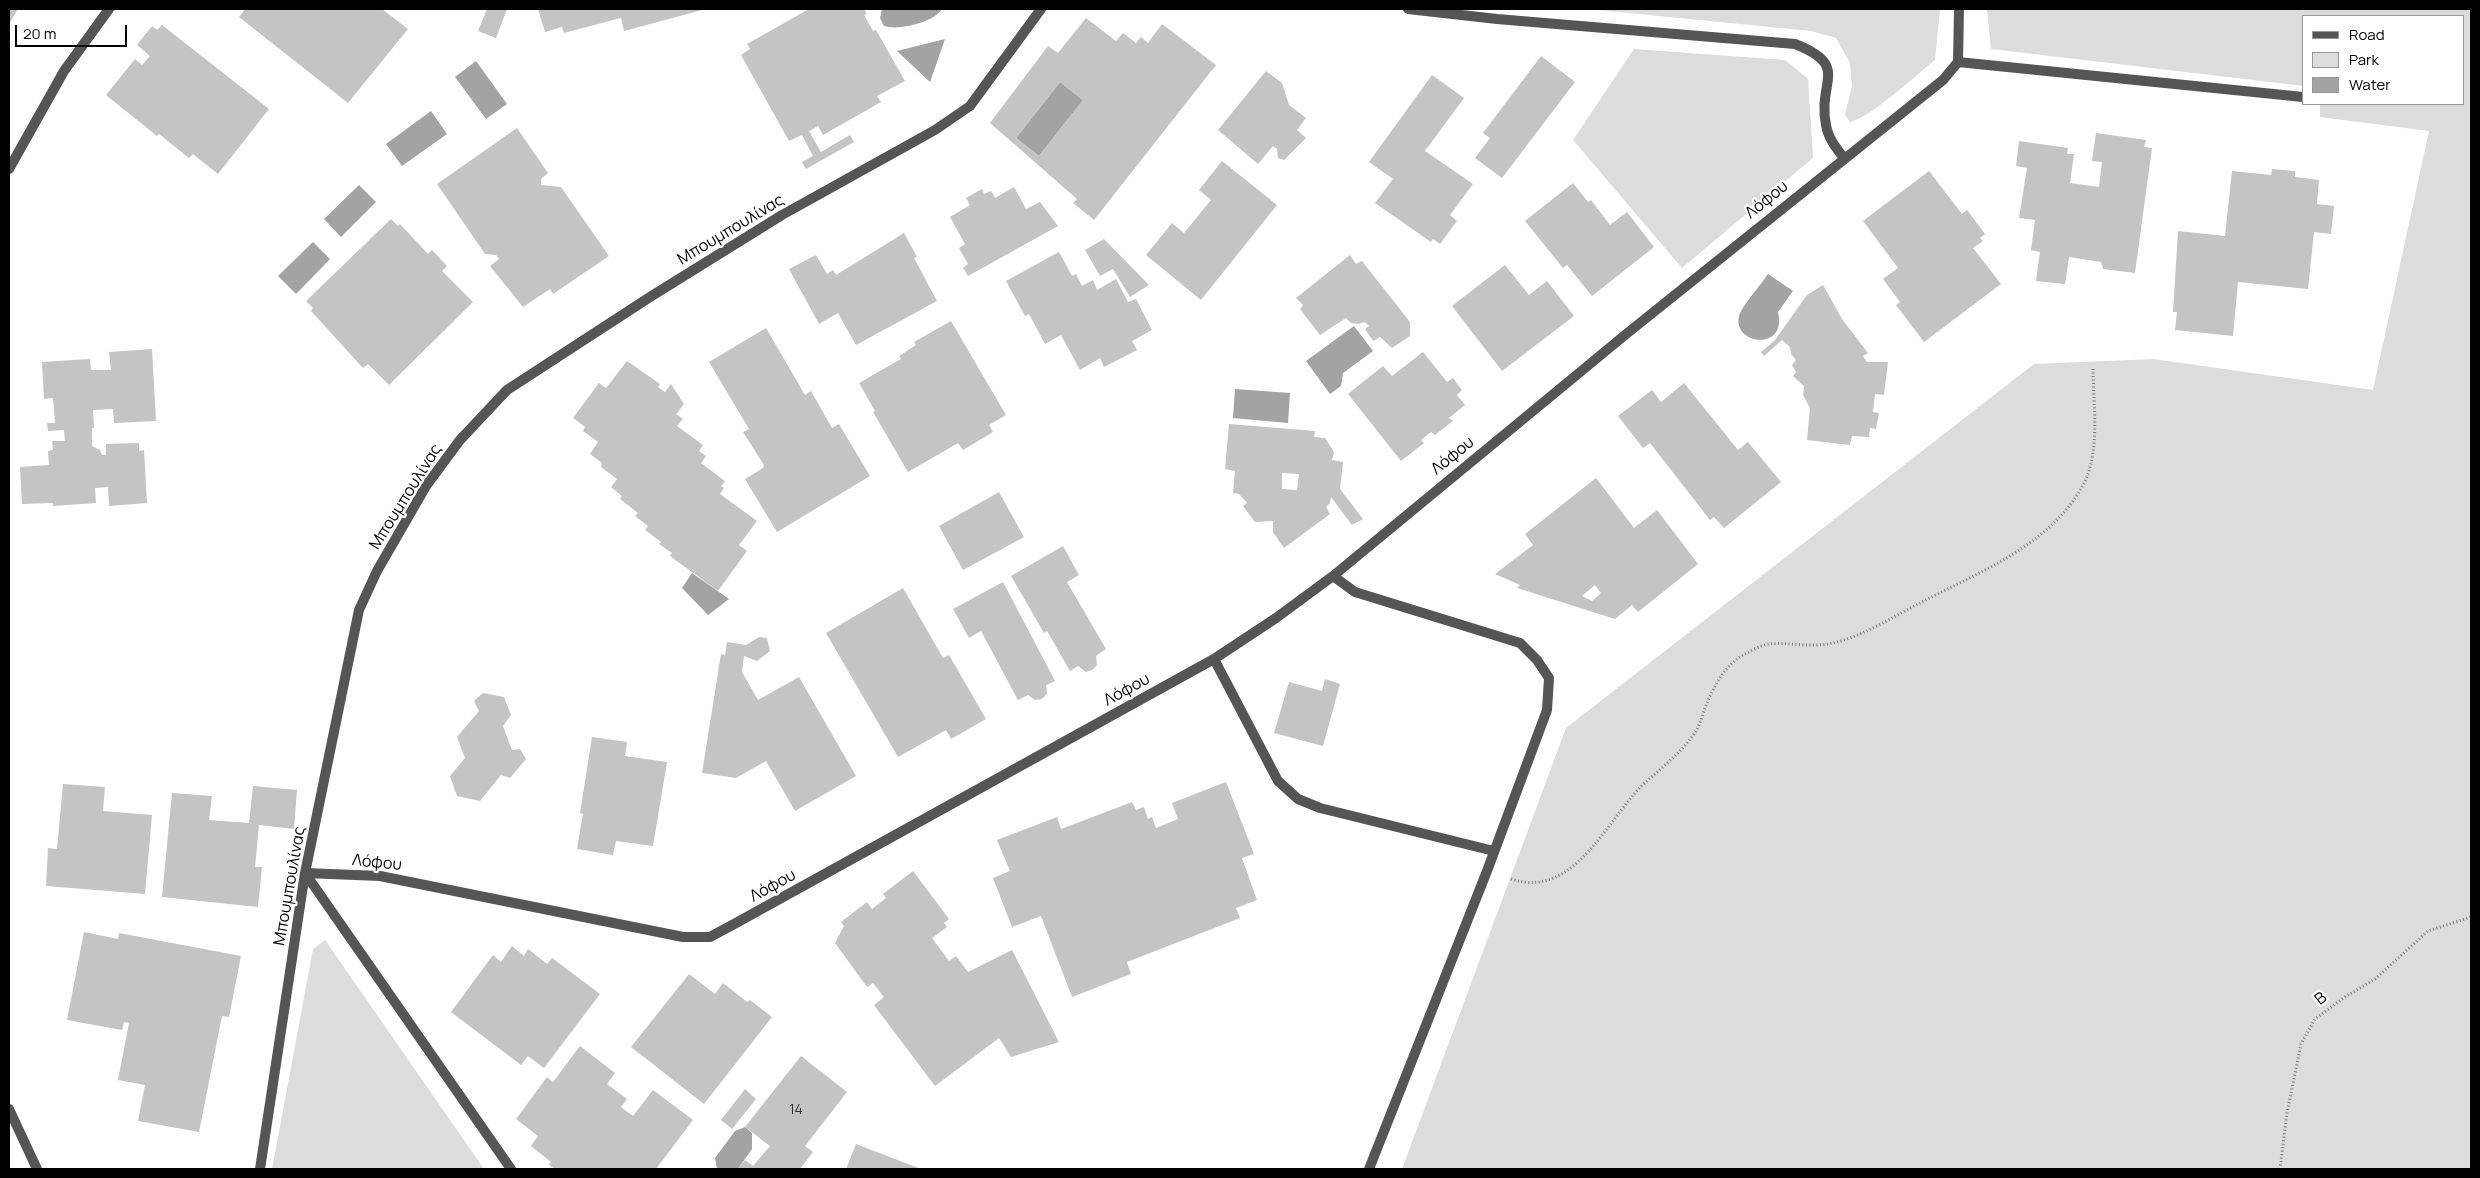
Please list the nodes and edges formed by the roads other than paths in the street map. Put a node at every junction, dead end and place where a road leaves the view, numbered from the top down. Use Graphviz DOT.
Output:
graph roads {
  1 [pos="109,9"];
  2 [pos="1041,9"];
  3 [pos="1408,9"];
  4 [pos="1959,9"];
  5 [pos="1958,62"];
  6 [pos="2302,97"];
  7 [pos="1844,158"];
  8 [pos="9,169"];
  9 [pos="1333,576"];
  10 [pos="1214,659"];
  11 [pos="1494,852"];
  12 [pos="305,873"];
  13 [pos="9,1109"];
  14 [pos="37,1169"];
  15 [pos="260,1169"];
  16 [pos="511,1169"];
  17 [pos="1369,1169"];
  1 -- 8 [label="street"];
  2 -- 12 [label="street, Μπουμπουλίνας"];
  3 -- 7 [label="street"];
  4 -- 5 [label="street"];
  5 -- 6 [label="street"];
  5 -- 7 [label="street, Λόφου"];
  7 -- 9 [label="street, Λόφου"];
  9 -- 10 [label="street, Λόφου"];
  9 -- 11 [label="street"];
  10 -- 11 [label="street"];
  10 -- 12 [label="street, Λόφου"];
  11 -- 17 [label="street"];
  12 -- 15 [label="street, Μπουμπουλίνας"];
  12 -- 16 [label="street"];
  13 -- 14 [label="street"];
}
